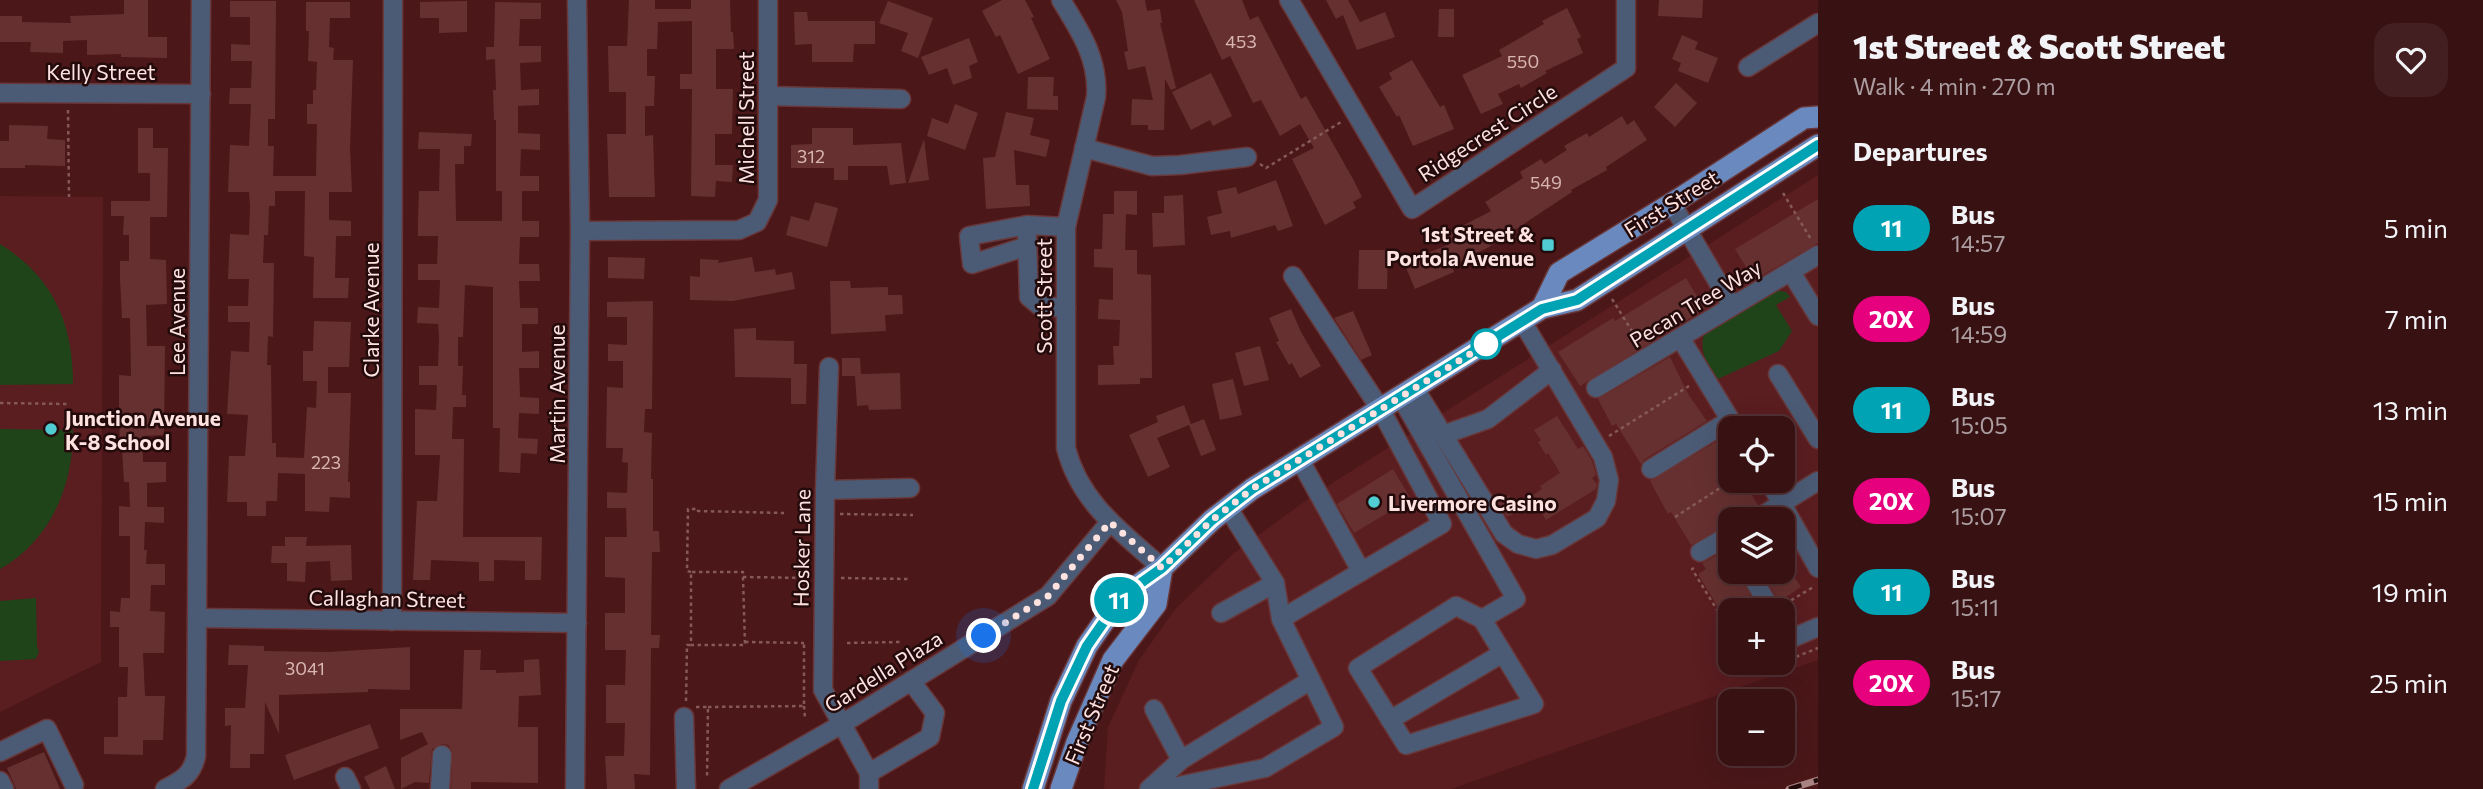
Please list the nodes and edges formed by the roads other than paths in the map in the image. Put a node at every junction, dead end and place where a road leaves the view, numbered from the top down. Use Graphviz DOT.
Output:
graph roads {
  1 [pos="201,0"];
  2 [pos="393,0"];
  3 [pos="577,0"];
  4 [pos="768,0"];
  5 [pos="1061,0"];
  6 [pos="1289,0"];
  7 [pos="1626,0"];
  8 [pos="1818,23"];
  9 [pos="1748,67"];
  10 [pos="0,93"];
  11 [pos="201,94"];
  12 [pos="768,96"];
  13 [pos="901,99"];
  14 [pos="1818,117"];
  15 [pos="1818,145"];
  16 [pos="1084,148"];
  17 [pos="1247,157"];
  18 [pos="1672,204"];
  19 [pos="1027,225"];
  20 [pos="1066,227"];
  21 [pos="1688,229"];
  22 [pos="579,231"];
  23 [pos="1027,246"];
  24 [pos="1818,253"];
  25 [pos="1791,272"];
  26 [pos="1293,276"];
  27 [pos="1732,306"];
  28 [pos="1066,308"];
  29 [pos="1542,309"];
  30 [pos="1818,316"];
  31 [pos="1522,321"];
  32 [pos="1681,339"];
  33 [pos="829,368"];
  34 [pos="1552,370"];
  35 [pos="1778,374"];
  36 [pos="1596,388"];
  37 [pos="1408,393"];
  38 [pos="1381,410"];
  39 [pos="1728,416"];
  40 [pos="1718,432"];
  41 [pos="1443,435"];
  42 [pos="1818,439"];
  43 [pos="1300,460"];
  44 [pos="1651,469"];
  45 [pos="1818,481"];
  46 [pos="910,488"];
  47 [pos="825,490"];
  48 [pos="1777,493"];
  49 [pos="1783,503"];
  50 [pos="1776,507"];
  51 [pos="1228,508"];
  52 [pos="1110,522"];
  53 [pos="1718,543"];
  54 [pos="1700,552"];
  55 [pos="1162,568"];
  56 [pos="1818,568"];
  57 [pos="1361,571"];
  58 [pos="1275,583"];
  59 [pos="1221,613"];
  60 [pos="197,618"];
  61 [pos="1281,619"];
  62 [pos="1482,619"];
  63 [pos="392,621"];
  64 [pos="577,623"];
  65 [pos="1818,627"];
  66 [pos="1795,637"];
  67 [pos="1503,653"];
  68 [pos="1311,680"];
  69 [pos="911,681"];
  70 [pos="1154,709"];
  71 [pos="684,717"];
  72 [pos="1390,720"];
  73 [pos="842,724"];
  74 [pos="0,752"];
  75 [pos="442,755"];
  76 [pos="1181,760"];
  77 [pos="0,781"];
  78 [pos="869,781"];
  79 [pos="74,785"];
  80 [pos="4,789"];
  81 [pos="165,789"];
  82 [pos="440,789"];
  83 [pos="575,789"];
  84 [pos="686,789"];
  85 [pos="729,789"];
  86 [pos="1033,789"];
  87 [pos="1061,789"];
  88 [pos="1149,789"];
  89 [pos="1164,789"];
  1 -- 11 [label="street, Lee Avenue"];
  2 -- 63 [label="street, Clarke Avenue"];
  3 -- 22 [label="street, Martin Avenue"];
  4 -- 12 [label="street, Michell Street"];
  5 -- 16 [label="street, Scott Street"];
  6 -- 7 [label="street, Ridgecrest Circle"];
  8 -- 9 [label="street"];
  10 -- 11 [label="street, Kelly Street"];
  11 -- 60 [label="street, Lee Avenue"];
  12 -- 13 [label="street"];
  12 -- 22 [label="street, Michell Street"];
  14 -- 18 [label="main road, First Street"];
  15 -- 21 [label="main road, First Street"];
  16 -- 17 [label="street"];
  16 -- 20 [label="street, Scott Street"];
  18 -- 21 [label="street"];
  18 -- 29 [label="main road, First Street"];
  19 -- 20 [label="street"];
  19 -- 23 [label="street"];
  19 -- 23 [label="street"];
  20 -- 28 [label="street, Scott Street"];
  21 -- 27 [label="street"];
  21 -- 29 [label="main road, First Street"];
  22 -- 64 [label="street, Martin Avenue"];
  23 -- 28 [label="street"];
  24 -- 25 [label="street, Pecan Tree Way"];
  25 -- 27 [label="street, Pecan Tree Way"];
  25 -- 30 [label="street"];
  26 -- 38 [label="street"];
  27 -- 32 [label="street, Pecan Tree Way"];
  28 -- 52 [label="street, Scott Street"];
  29 -- 31 [label="main road, First Street"];
  31 -- 34 [label="street"];
  31 -- 37 [label="main road, First Street"];
  32 -- 36 [label="street, Pecan Tree Way"];
  32 -- 39 [label="street"];
  33 -- 47 [label="street, Hosker Lane"];
  34 -- 41 [label="street"];
  34 -- 41 [label="street"];
  35 -- 42 [label="street"];
  37 -- 38 [label="main road, First Street"];
  37 -- 41 [label="street"];
  37 -- 62 [label="street"];
  38 -- 43 [label="main road, First Street"];
  38 -- 57 [label="street"];
  40 -- 44 [label="street"];
  43 -- 51 [label="main road, First Street"];
  43 -- 57 [label="street"];
  45 -- 49 [label="street"];
  46 -- 47 [label="street"];
  47 -- 73 [label="street, Hosker Lane"];
  48 -- 49 [label="street"];
  49 -- 50 [label="street"];
  49 -- 56 [label="street"];
  51 -- 55 [label="main road, First Street"];
  51 -- 58 [label="street"];
  52 -- 55 [label="street, Scott Street"];
  52 -- 69 [label="street, Gardella Plaza"];
  53 -- 54 [label="street"];
  55 -- 86 [label="main road, First Street"];
  55 -- 87 [label="main road, First Street"];
  57 -- 61 [label="street"];
  58 -- 59 [label="street"];
  58 -- 61 [label="street"];
  60 -- 63 [label="street, Callaghan Street"];
  60 -- 81 [label="street, Lee Avenue"];
  61 -- 68 [label="street"];
  62 -- 67 [label="street"];
  62 -- 72 [label="street"];
  63 -- 64 [label="street, Callaghan Street"];
  64 -- 83 [label="street, Martin Avenue"];
  65 -- 66 [label="street"];
  67 -- 72 [label="street"];
  67 -- 72 [label="street"];
  68 -- 76 [label="street"];
  68 -- 89 [label="street"];
  69 -- 73 [label="street, Gardella Plaza"];
  69 -- 78 [label="street"];
  70 -- 76 [label="street"];
  71 -- 84 [label="street"];
  73 -- 78 [label="street, Hosker Lane"];
  73 -- 85 [label="street, Gardella Plaza"];
  74 -- 79 [label="street"];
  75 -- 82 [label="street"];
  76 -- 88 [label="street"];
  77 -- 80 [label="street"];
}
